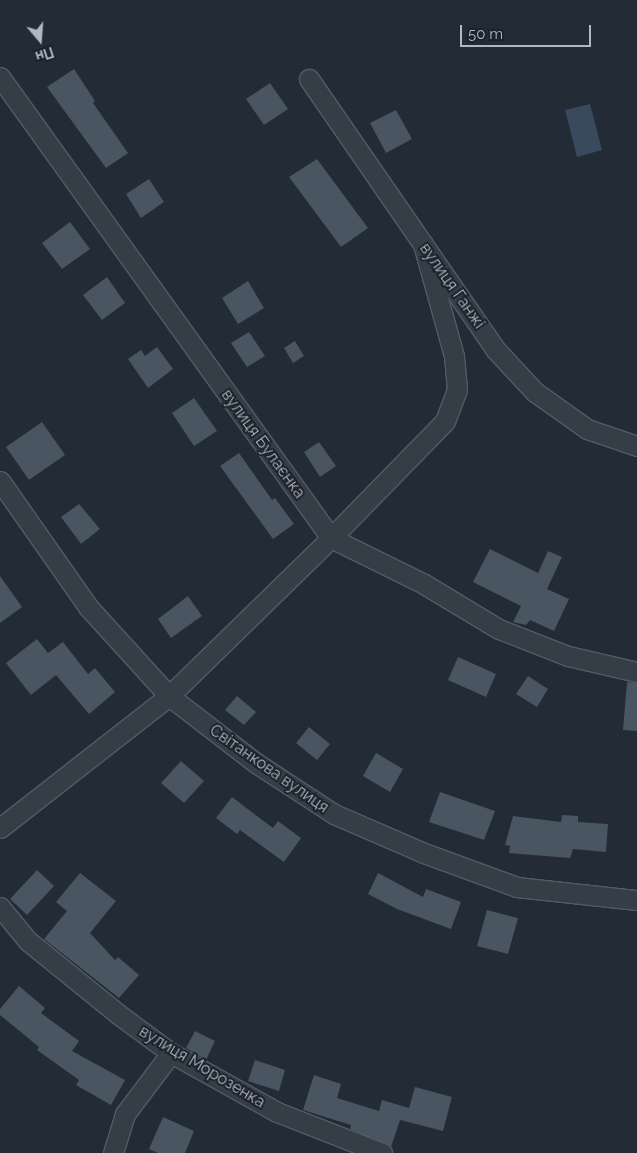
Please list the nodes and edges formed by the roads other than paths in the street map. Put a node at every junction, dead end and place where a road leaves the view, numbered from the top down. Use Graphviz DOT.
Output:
graph roads {
  1 [pos="0,77"];
  2 [pos="309,79"];
  3 [pos="423,244"];
  4 [pos="637,446"];
  5 [pos="0,481"];
  6 [pos="331,538"];
  7 [pos="637,672"];
  8 [pos="169,696"];
  9 [pos="0,828"];
  10 [pos="637,900"];
  11 [pos="0,906"];
  12 [pos="171,1053"];
  13 [pos="113,1153"];
  14 [pos="382,1153"];
  1 -- 6 [label="street, вулиця Булаєнка"];
  2 -- 3 [label="street, вулиця Ганжі"];
  3 -- 4 [label="street, вулиця Ганжі"];
  3 -- 6 [label="street"];
  5 -- 8 [label="street, Світанкова вулиця"];
  6 -- 7 [label="street, вулиця Булаєнка"];
  6 -- 8 [label="street"];
  8 -- 9 [label="street"];
  8 -- 10 [label="street, Світанкова вулиця"];
  11 -- 12 [label="street, вулиця Морозенка"];
  12 -- 13 [label="street"];
  12 -- 14 [label="street, вулиця Морозенка"];
}
